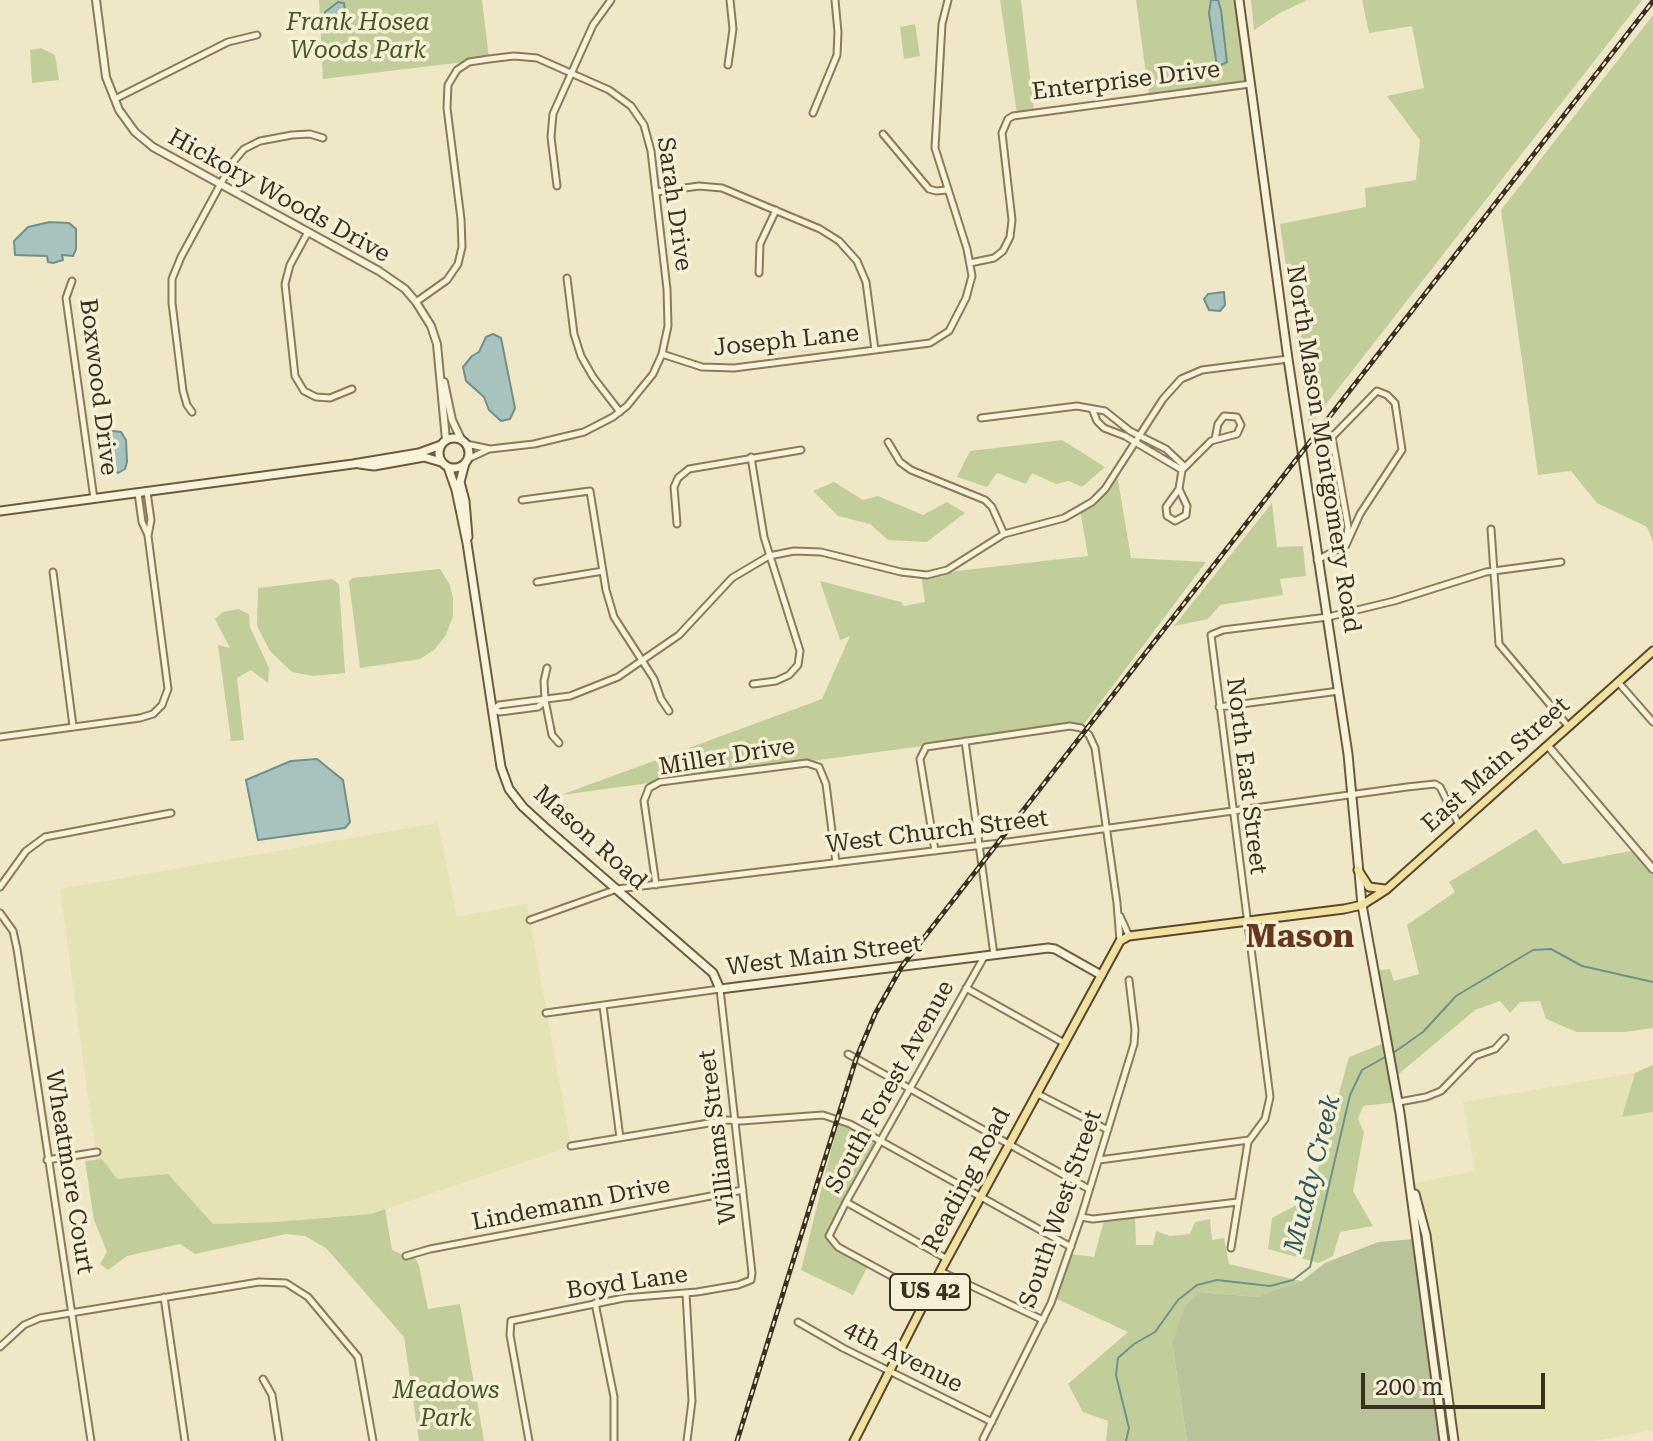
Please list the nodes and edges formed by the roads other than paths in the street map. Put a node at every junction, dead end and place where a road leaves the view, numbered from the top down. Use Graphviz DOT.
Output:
graph roads {
  1 [pos="96,0"];
  2 [pos="611,0"];
  3 [pos="730,0"];
  4 [pos="835,0"];
  5 [pos="948,0"];
  6 [pos="1239,0"];
  7 [pos="257,35"];
  8 [pos="728,65"];
  9 [pos="570,71"];
  10 [pos="1250,84"];
  11 [pos="115,99"];
  12 [pos="813,113"];
  13 [pos="883,134"];
  14 [pos="323,138"];
  15 [pos="221,184"];
  16 [pos="557,186"];
  17 [pos="947,190"];
  18 [pos="656,192"];
  19 [pos="776,210"];
  20 [pos="308,232"];
  21 [pos="970,263"];
  22 [pos="759,273"];
  23 [pos="567,278"];
  24 [pos="72,281"];
  25 [pos="416,302"];
  26 [pos="875,350"];
  27 [pos="662,354"];
  28 [pos="1288,359"];
  29 [pos="442,373"];
  30 [pos="352,389"];
  31 [pos="1093,411"];
  32 [pos="192,412"];
  33 [pos="620,412"];
  34 [pos="981,418"];
  35 [pos="1215,439"];
  36 [pos="1138,440"];
  37 [pos="444,442"];
  38 [pos="464,442"];
  39 [pos="888,442"];
  40 [pos="490,449"];
  41 [pos="801,450"];
  42 [pos="751,457"];
  43 [pos="466,461"];
  44 [pos="353,464"];
  45 [pos="445,465"];
  46 [pos="1183,468"];
  47 [pos="1179,489"];
  48 [pos="147,492"];
  49 [pos="138,493"];
  50 [pos="94,499"];
  51 [pos="522,500"];
  52 [pos="0,511"];
  53 [pos="677,524"];
  54 [pos="1491,529"];
  55 [pos="1004,534"];
  56 [pos="148,536"];
  57 [pos="467,543"];
  58 [pos="1346,545"];
  59 [pos="769,556"];
  60 [pos="1317,560"];
  61 [pos="1561,562"];
  62 [pos="1494,570"];
  63 [pos="603,571"];
  64 [pos="53,572"];
  65 [pos="537,582"];
  66 [pos="1328,617"];
  67 [pos="1653,651"];
  68 [pos="643,661"];
  69 [pos="547,668"];
  70 [pos="1618,682"];
  71 [pos="753,684"];
  72 [pos="1339,691"];
  73 [pos="545,700"];
  74 [pos="1219,707"];
  75 [pos="492,710"];
  76 [pos="669,711"];
  77 [pos="1653,722"];
  78 [pos="73,726"];
  79 [pos="1569,727"];
  80 [pos="0,737"];
  81 [pos="965,741"];
  82 [pos="559,743"];
  83 [pos="1548,746"];
  84 [pos="1352,795"];
  85 [pos="1232,812"];
  86 [pos="171,813"];
  87 [pos="1459,825"];
  88 [pos="1106,828"];
  89 [pos="978,845"];
  90 [pos="935,851"];
  91 [pos="836,863"];
  92 [pos="1653,869"];
  93 [pos="1358,870"];
  94 [pos="656,885"];
  95 [pos="0,887"];
  96 [pos="617,889"];
  97 [pos="1387,889"];
  98 [pos="1362,905"];
  99 [pos="1118,912"];
  100 [pos="0,913"];
  101 [pos="530,920"];
  102 [pos="1247,922"];
  103 [pos="1129,936"];
  104 [pos="1120,941"];
  105 [pos="990,956"];
  106 [pos="1101,975"];
  107 [pos="1129,980"];
  108 [pos="966,988"];
  109 [pos="720,989"];
  110 [pos="603,1006"];
  111 [pos="546,1013"];
  112 [pos="1505,1038"];
  113 [pos="1064,1043"];
  114 [pos="848,1054"];
  115 [pos="909,1089"];
  116 [pos="1036,1093"];
  117 [pos="1399,1102"];
  118 [pos="735,1120"];
  119 [pos="1108,1130"];
  120 [pos="620,1138"];
  121 [pos="880,1140"];
  122 [pos="1250,1140"];
  123 [pos="1008,1145"];
  124 [pos="571,1146"];
  125 [pos="97,1152"];
  126 [pos="47,1160"];
  127 [pos="1099,1160"];
  128 [pos="1411,1184"];
  129 [pos="1089,1189"];
  130 [pos="743,1190"];
  131 [pos="980,1197"];
  132 [pos="846,1202"];
  133 [pos="1238,1202"];
  134 [pos="1081,1217"];
  135 [pos="1071,1247"];
  136 [pos="1231,1248"];
  137 [pos="406,1256"];
  138 [pos="947,1259"];
  139 [pos="940,1271"];
  140 [pos="751,1280"];
  141 [pos="686,1293"];
  142 [pos="928,1296"];
  143 [pos="164,1297"];
  144 [pos="595,1303"];
  145 [pos="73,1312"];
  146 [pos="1043,1320"];
  147 [pos="798,1322"];
  148 [pos="0,1347"];
  149 [pos="889,1371"];
  150 [pos="263,1379"];
  151 [pos="992,1422"];
  152 [pos="983,1439"];
  153 [pos="91,1441"];
  154 [pos="185,1441"];
  155 [pos="279,1441"];
  156 [pos="373,1441"];
  157 [pos="529,1441"];
  158 [pos="614,1441"];
  159 [pos="687,1441"];
  160 [pos="854,1441"];
  161 [pos="1444,1441"];
  162 [pos="1454,1441"];
  1 -- 11 [label="street, Hickory Woods Drive"];
  2 -- 9 [label="street"];
  3 -- 8 [label="street"];
  4 -- 12 [label="street"];
  5 -- 17 [label="street"];
  6 -- 10 [label="main road, North Mason Montgomery Road"];
  7 -- 11 [label="street"];
  9 -- 16 [label="street"];
  9 -- 18 [label="street, Sarah Drive"];
  9 -- 25 [label="street, Sarah Drive"];
  10 -- 21 [label="street, Enterprise Drive"];
  10 -- 28 [label="main road, North Mason Montgomery Road"];
  11 -- 15 [label="street, Hickory Woods Drive"];
  13 -- 17 [label="street"];
  14 -- 15 [label="street"];
  15 -- 20 [label="street, Hickory Woods Drive"];
  15 -- 32 [label="street"];
  17 -- 21 [label="street"];
  18 -- 19 [label="street"];
  18 -- 27 [label="street, Sarah Drive"];
  19 -- 22 [label="street"];
  19 -- 26 [label="street"];
  20 -- 25 [label="street, Hickory Woods Drive"];
  20 -- 30 [label="street"];
  21 -- 26 [label="street, Joseph Lane"];
  23 -- 33 [label="street"];
  24 -- 50 [label="street, Boxwood Drive"];
  25 -- 29 [label="street, Hickory Woods Drive"];
  26 -- 27 [label="street, Joseph Lane"];
  27 -- 33 [label="street, Sarah Drive"];
  28 -- 36 [label="street"];
  28 -- 60 [label="main road, North Mason Montgomery Road"];
  29 -- 37 [label="street, Hickory Woods Drive"];
  29 -- 38 [label="street, Hickory Woods Drive"];
  31 -- 34 [label="street"];
  31 -- 36 [label="street"];
  31 -- 36 [label="street"];
  33 -- 40 [label="street, Sarah Drive"];
  35 -- 35 [label="street"];
  35 -- 46 [label="street"];
  36 -- 46 [label="street"];
  36 -- 55 [label="street"];
  37 -- 38 [label="main road"];
  37 -- 44 [label="main road"];
  37 -- 45 [label="main road"];
  38 -- 40 [label="street, Sarah Drive"];
  38 -- 43 [label="main road"];
  39 -- 55 [label="street"];
  40 -- 43 [label="street, Sarah Drive"];
  41 -- 42 [label="street"];
  42 -- 53 [label="street"];
  42 -- 59 [label="street"];
  43 -- 45 [label="main road"];
  43 -- 57 [label="main road, Mason Road"];
  44 -- 45 [label="main road"];
  44 -- 48 [label="main road"];
  45 -- 57 [label="main road, Mason Road"];
  46 -- 47 [label="street"];
  47 -- 47 [label="street"];
  48 -- 49 [label="main road"];
  48 -- 56 [label="street"];
  49 -- 50 [label="main road"];
  49 -- 56 [label="street"];
  50 -- 52 [label="main road"];
  51 -- 63 [label="street"];
  54 -- 62 [label="street"];
  55 -- 59 [label="street"];
  56 -- 78 [label="street"];
  57 -- 75 [label="main road, Mason Road"];
  58 -- 58 [label="street"];
  58 -- 60 [label="street"];
  59 -- 68 [label="street"];
  59 -- 71 [label="street"];
  60 -- 66 [label="main road, North Mason Montgomery Road"];
  61 -- 62 [label="street"];
  62 -- 66 [label="street"];
  62 -- 79 [label="street"];
  63 -- 65 [label="street"];
  63 -- 68 [label="street"];
  64 -- 78 [label="street"];
  66 -- 72 [label="main road, North Mason Montgomery Road"];
  66 -- 74 [label="street, North East Street"];
  67 -- 70 [label="main road, East Main Street"];
  68 -- 73 [label="street"];
  68 -- 76 [label="street"];
  69 -- 73 [label="street"];
  70 -- 77 [label="street"];
  70 -- 79 [label="main road, East Main Street"];
  72 -- 74 [label="street"];
  72 -- 84 [label="main road, North Mason Montgomery Road"];
  73 -- 75 [label="street"];
  73 -- 82 [label="street"];
  74 -- 85 [label="street, North East Street"];
  75 -- 96 [label="main road, Mason Road"];
  78 -- 80 [label="street"];
  79 -- 83 [label="main road, East Main Street"];
  81 -- 88 [label="street"];
  81 -- 89 [label="street"];
  81 -- 90 [label="street"];
  83 -- 87 [label="main road, East Main Street"];
  83 -- 92 [label="street"];
  84 -- 85 [label="street, West Church Street"];
  84 -- 87 [label="street, West Church Street"];
  84 -- 93 [label="main road, North Mason Montgomery Road"];
  85 -- 88 [label="street, West Church Street"];
  85 -- 102 [label="street, North East Street"];
  86 -- 95 [label="street"];
  87 -- 97 [label="main road, East Main Street"];
  88 -- 89 [label="street, West Church Street"];
  88 -- 99 [label="street"];
  89 -- 90 [label="street, West Church Street"];
  89 -- 105 [label="street"];
  90 -- 91 [label="street, West Church Street"];
  91 -- 94 [label="street, West Church Street"];
  91 -- 94 [label="street, Miller Drive"];
  93 -- 97 [label="main road"];
  93 -- 98 [label="main road, North Mason Montgomery Road"];
  94 -- 96 [label="street, West Church Street"];
  96 -- 101 [label="street, West Church Street"];
  96 -- 109 [label="main road, Mason Road"];
  97 -- 98 [label="main road, East Main Street"];
  98 -- 102 [label="main road"];
  98 -- 117 [label="main road, North Mason Montgomery Road"];
  99 -- 103 [label="street"];
  99 -- 104 [label="street"];
  100 -- 126 [label="street, Wheatmore Court"];
  102 -- 103 [label="main road"];
  102 -- 122 [label="street, North East Street"];
  103 -- 104 [label="main road"];
  104 -- 106 [label="main road, Reading Road / US 42"];
  105 -- 106 [label="main road, West Main Street"];
  105 -- 108 [label="street, South Forest Avenue"];
  105 -- 109 [label="main road, West Main Street"];
  106 -- 113 [label="main road, Reading Road / US 42"];
  107 -- 119 [label="street, South West Street"];
  108 -- 113 [label="street"];
  108 -- 115 [label="street, South Forest Avenue"];
  109 -- 110 [label="street, West Main Street"];
  109 -- 118 [label="street, Williams Street"];
  110 -- 111 [label="street, West Main Street"];
  110 -- 120 [label="street"];
  112 -- 117 [label="street"];
  113 -- 116 [label="main road, Reading Road / US 42"];
  114 -- 115 [label="street"];
  115 -- 121 [label="street, South Forest Avenue"];
  115 -- 123 [label="street"];
  116 -- 119 [label="street"];
  116 -- 123 [label="main road, Reading Road / US 42"];
  117 -- 128 [label="main road, North Mason Montgomery Road"];
  118 -- 120 [label="street"];
  118 -- 121 [label="street"];
  118 -- 130 [label="street, Williams Street"];
  119 -- 127 [label="street, South West Street"];
  120 -- 124 [label="street"];
  121 -- 131 [label="street"];
  121 -- 132 [label="street, South Forest Avenue"];
  122 -- 127 [label="street"];
  122 -- 133 [label="street, North East Street"];
  123 -- 129 [label="street"];
  123 -- 131 [label="main road, Reading Road / US 42"];
  125 -- 126 [label="street"];
  126 -- 145 [label="street, Wheatmore Court"];
  127 -- 129 [label="street, South West Street"];
  128 -- 161 [label="main road"];
  128 -- 162 [label="main road"];
  129 -- 134 [label="street, South West Street"];
  130 -- 137 [label="street, Lindemann Drive"];
  130 -- 140 [label="street, Williams Street"];
  131 -- 135 [label="street"];
  131 -- 138 [label="main road, Reading Road / US 42"];
  132 -- 138 [label="street"];
  132 -- 142 [label="street, South Forest Avenue"];
  133 -- 134 [label="street"];
  133 -- 136 [label="street, North East Street"];
  134 -- 135 [label="street, South West Street"];
  135 -- 146 [label="street, South West Street"];
  138 -- 139 [label="main road, Reading Road / US 42"];
  139 -- 142 [label="main road, Reading Road / US 42"];
  139 -- 146 [label="street"];
  140 -- 141 [label="street, Boyd Lane"];
  141 -- 144 [label="street, Boyd Lane"];
  141 -- 159 [label="street"];
  142 -- 149 [label="main road, Reading Road / US 42"];
  143 -- 145 [label="street"];
  143 -- 154 [label="street"];
  143 -- 156 [label="street"];
  144 -- 157 [label="street, Boyd Lane"];
  144 -- 158 [label="street"];
  145 -- 148 [label="street"];
  145 -- 153 [label="street, Wheatmore Court"];
  146 -- 151 [label="street, South West Street"];
  147 -- 149 [label="street, 4th Avenue"];
  149 -- 151 [label="street, 4th Avenue"];
  149 -- 160 [label="main road, Reading Road / US 42"];
  150 -- 155 [label="street"];
  151 -- 152 [label="street, South West Street"];
}
